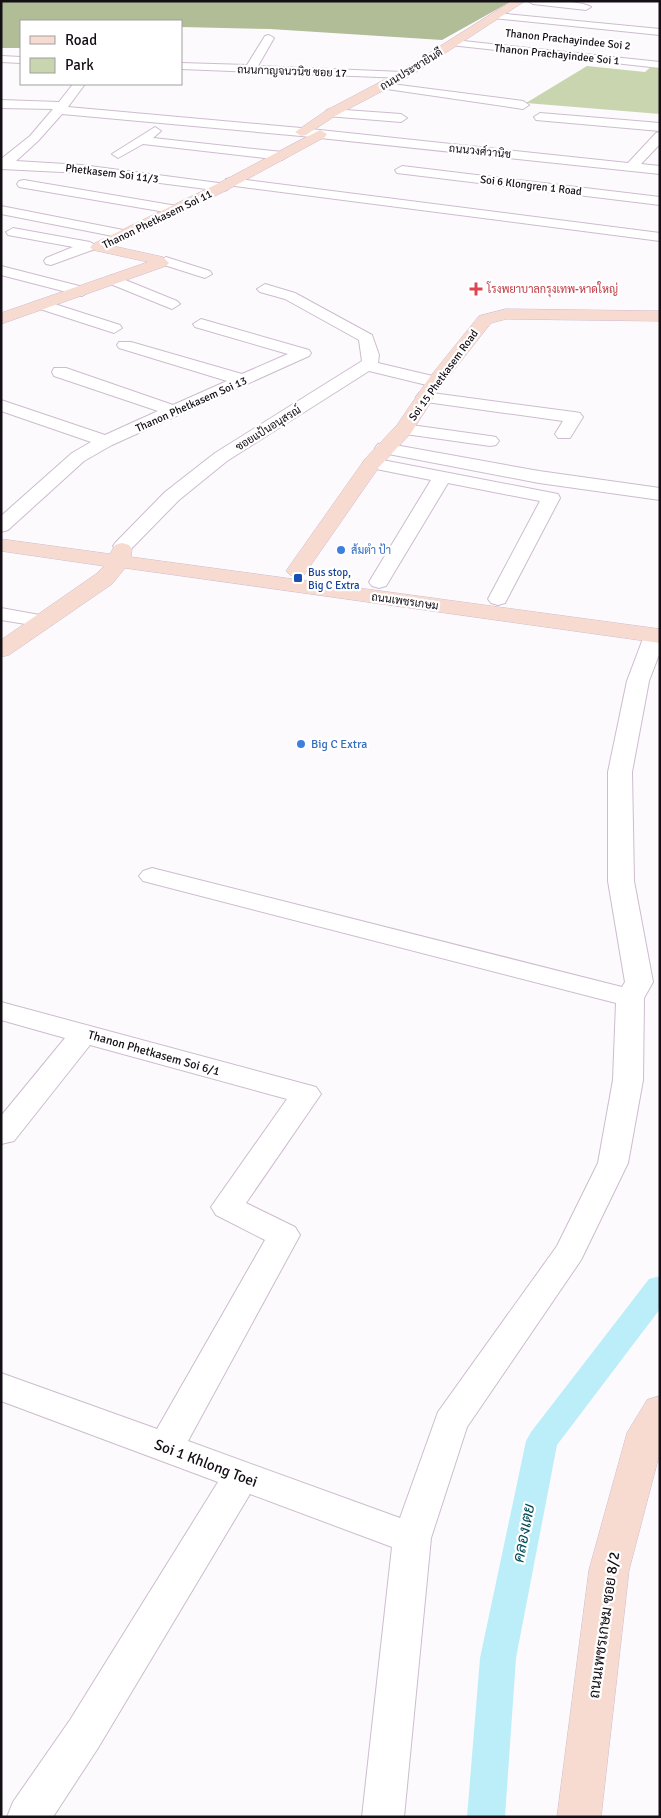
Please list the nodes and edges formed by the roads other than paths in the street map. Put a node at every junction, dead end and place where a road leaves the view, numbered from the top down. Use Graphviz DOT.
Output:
graph roads {
  1 [pos="520,1"];
  2 [pos="532,1"];
  3 [pos="601,9"];
  4 [pos="496,16"];
  5 [pos="476,29"];
  6 [pos="495,31"];
  7 [pos="660,32"];
  8 [pos="268,38"];
  9 [pos="454,43"];
  10 [pos="1,60"];
  11 [pos="20,60"];
  12 [pos="660,65"];
  13 [pos="182,66"];
  14 [pos="250,70"];
  15 [pos="403,75"];
  16 [pos="78,85"];
  17 [pos="384,86"];
  18 [pos="452,96"];
  19 [pos="1,104"];
  20 [pos="523,105"];
  21 [pos="432,107"];
  22 [pos="61,108"];
  23 [pos="331,113"];
  24 [pos="540,117"];
  25 [pos="401,118"];
  26 [pos="172,120"];
  27 [pos="28,124"];
  28 [pos="46,124"];
  29 [pos="660,127"];
  30 [pos="301,132"];
  31 [pos="320,134"];
  32 [pos="660,136"];
  33 [pos="140,140"];
  34 [pos="10,142"];
  35 [pos="29,143"];
  36 [pos="118,154"];
  37 [pos="519,155"];
  38 [pos="282,156"];
  39 [pos="2,164"];
  40 [pos="631,167"];
  41 [pos="402,170"];
  42 [pos="660,170"];
  43 [pos="492,180"];
  44 [pos="24,184"];
  45 [pos="227,185"];
  46 [pos="660,201"];
  47 [pos="1,210"];
  48 [pos="177,210"];
  49 [pos="13,232"];
  50 [pos="123,234"];
  51 [pos="660,237"];
  52 [pos="94,247"];
  53 [pos="51,261"];
  54 [pos="166,261"];
  55 [pos="1,270"];
  56 [pos="205,274"];
  57 [pos="113,280"];
  58 [pos="264,289"];
  59 [pos="82,291"];
  60 [pos="27,294"];
  61 [pos="48,303"];
  62 [pos="172,304"];
  63 [pos="660,316"];
  64 [pos="1,319"];
  65 [pos="201,324"];
  66 [pos="114,328"];
  67 [pos="125,345"];
  68 [pos="366,365"];
  69 [pos="60,372"];
  70 [pos="243,380"];
  71 [pos="430,390"];
  72 [pos="1,405"];
  73 [pos="174,411"];
  74 [pos="404,429"];
  75 [pos="564,434"];
  76 [pos="106,441"];
  77 [pos="490,441"];
  78 [pos="384,448"];
  79 [pos="372,463"];
  80 [pos="441,479"];
  81 [pos="660,494"];
  82 [pos="1,528"];
  83 [pos="1,545"];
  84 [pos="121,554"];
  85 [pos="297,571"];
  86 [pos="379,582"];
  87 [pos="498,599"];
  88 [pos="1,614"];
  89 [pos="44,621"];
  90 [pos="658,630"];
  91 [pos="1,650"];
  92 [pos="152,876"];
  93 [pos="630,998"];
  94 [pos="1,1011"];
  95 [pos="84,1033"];
  96 [pos="3,1134"];
  97 [pos="1,1386"];
  98 [pos="660,1412"];
  99 [pos="166,1447"];
  100 [pos="241,1477"];
  101 [pos="412,1538"];
  102 [pos="28,1817"];
  103 [pos="383,1817"];
  104 [pos="579,1817"];
  1 -- 4 [label="street, ถนนประชายินดี"];
  2 -- 3 [label="street"];
  4 -- 5 [label="street, ถนนประชายินดี"];
  4 -- 7 [label="street"];
  5 -- 6 [label="street, Thanon Prachayindee Soi 2"];
  5 -- 9 [label="street, ถนนประชายินดี"];
  8 -- 14 [label="street"];
  9 -- 12 [label="street, Thanon Prachayindee Soi 1"];
  9 -- 15 [label="street, ถนนประชายินดี"];
  10 -- 11 [label="street"];
  13 -- 14 [label="street, ถนนกาญจนวนิช ซอย 17"];
  14 -- 15 [label="street, ถนนกาญจนวนิช ซอย 17"];
  15 -- 17 [label="street, ถนนประชายินดี"];
  16 -- 22 [label="street"];
  17 -- 18 [label="street"];
  17 -- 23 [label="street, ถนนประชายินดี"];
  18 -- 20 [label="street"];
  18 -- 21 [label="street"];
  19 -- 22 [label="street, ถนนวงศ์วานิช"];
  22 -- 26 [label="street, ถนนวงศ์วานิช"];
  22 -- 28 [label="street"];
  23 -- 25 [label="street"];
  23 -- 30 [label="street, ถนนประชายินดี"];
  24 -- 29 [label="street"];
  26 -- 30 [label="street, ถนนวงศ์วานิช"];
  26 -- 33 [label="street"];
  27 -- 28 [label="street"];
  28 -- 35 [label="street"];
  30 -- 31 [label="street, ถนนวงศ์วานิช"];
  31 -- 37 [label="street, ถนนวงศ์วานิช"];
  31 -- 38 [label="street, Thanon Phetkasem Soi 11"];
  32 -- 40 [label="street"];
  33 -- 36 [label="street"];
  33 -- 38 [label="street"];
  34 -- 35 [label="street"];
  35 -- 39 [label="street"];
  37 -- 40 [label="street, ถนนวงศ์วานิช"];
  37 -- 43 [label="street"];
  38 -- 45 [label="street, Thanon Phetkasem Soi 11"];
  39 -- 45 [label="street, Phetkasem Soi 11/3"];
  40 -- 42 [label="street, ถนนวงศ์วานิช"];
  41 -- 43 [label="street, Soi 6 Klongren 1 Road"];
  43 -- 46 [label="street, Soi 6 Klongren 1 Road"];
  44 -- 48 [label="street"];
  45 -- 48 [label="street, Thanon Phetkasem Soi 11"];
  45 -- 51 [label="street, Phetkasem Soi 11/3"];
  47 -- 50 [label="street"];
  48 -- 50 [label="street, Thanon Phetkasem Soi 11"];
  49 -- 52 [label="street"];
  50 -- 52 [label="street, Thanon Phetkasem Soi 11"];
  52 -- 53 [label="street"];
  52 -- 54 [label="street, Thanon Phetkasem Soi 11"];
  54 -- 56 [label="street"];
  54 -- 57 [label="street"];
  55 -- 59 [label="street"];
  57 -- 59 [label="street"];
  57 -- 62 [label="street"];
  58 -- 68 [label="street"];
  59 -- 61 [label="street"];
  60 -- 61 [label="street"];
  61 -- 64 [label="street"];
  61 -- 66 [label="street"];
  63 -- 71 [label="street, Soi 15 Phetkasem Road"];
  65 -- 70 [label="street, Thanon Phetkasem Soi 13"];
  67 -- 70 [label="street"];
  68 -- 71 [label="street"];
  68 -- 84 [label="street, ซอยแป้นอนุสรณ์"];
  69 -- 73 [label="street"];
  70 -- 73 [label="street, Thanon Phetkasem Soi 13"];
  71 -- 74 [label="street, Soi 15 Phetkasem Road"];
  71 -- 75 [label="street"];
  72 -- 76 [label="street"];
  73 -- 76 [label="street, Thanon Phetkasem Soi 13"];
  74 -- 77 [label="street"];
  74 -- 78 [label="street, Soi 15 Phetkasem Road"];
  76 -- 82 [label="street, Thanon Phetkasem Soi 13"];
  78 -- 79 [label="street, Soi 15 Phetkasem Road"];
  78 -- 81 [label="street"];
  79 -- 80 [label="street"];
  79 -- 85 [label="street, Soi 15 Phetkasem Road"];
  80 -- 86 [label="street"];
  80 -- 87 [label="street"];
  82 -- 84 [label="street, ถนนเพชรเกษม"];
  83 -- 84 [label="street, ถนนเพชรเกษม"];
  84 -- 85 [label="street, ถนนเพชรเกษม"];
  84 -- 89 [label="street"];
  84 -- 90 [label="street, ถนนเพชรเกษม"];
  85 -- 86 [label="street, ถนนเพชรเกษม"];
  86 -- 87 [label="street, ถนนเพชรเกษม"];
  87 -- 90 [label="street, ถนนเพชรเกษม"];
  88 -- 89 [label="street"];
  89 -- 91 [label="street"];
  90 -- 93 [label="street"];
  92 -- 93 [label="street"];
  93 -- 101 [label="street"];
  94 -- 95 [label="street, Thanon Phetkasem Soi 6/1"];
  95 -- 96 [label="street"];
  95 -- 99 [label="street, Thanon Phetkasem Soi 6/1"];
  97 -- 99 [label="street, Soi 1 Khlong Toei"];
  98 -- 104 [label="street, ถนนเพชรเกษม ซอย 8/2"];
  99 -- 100 [label="street, Soi 1 Khlong Toei"];
  100 -- 101 [label="street, Soi 1 Khlong Toei"];
  100 -- 102 [label="street"];
  101 -- 103 [label="street"];
}
